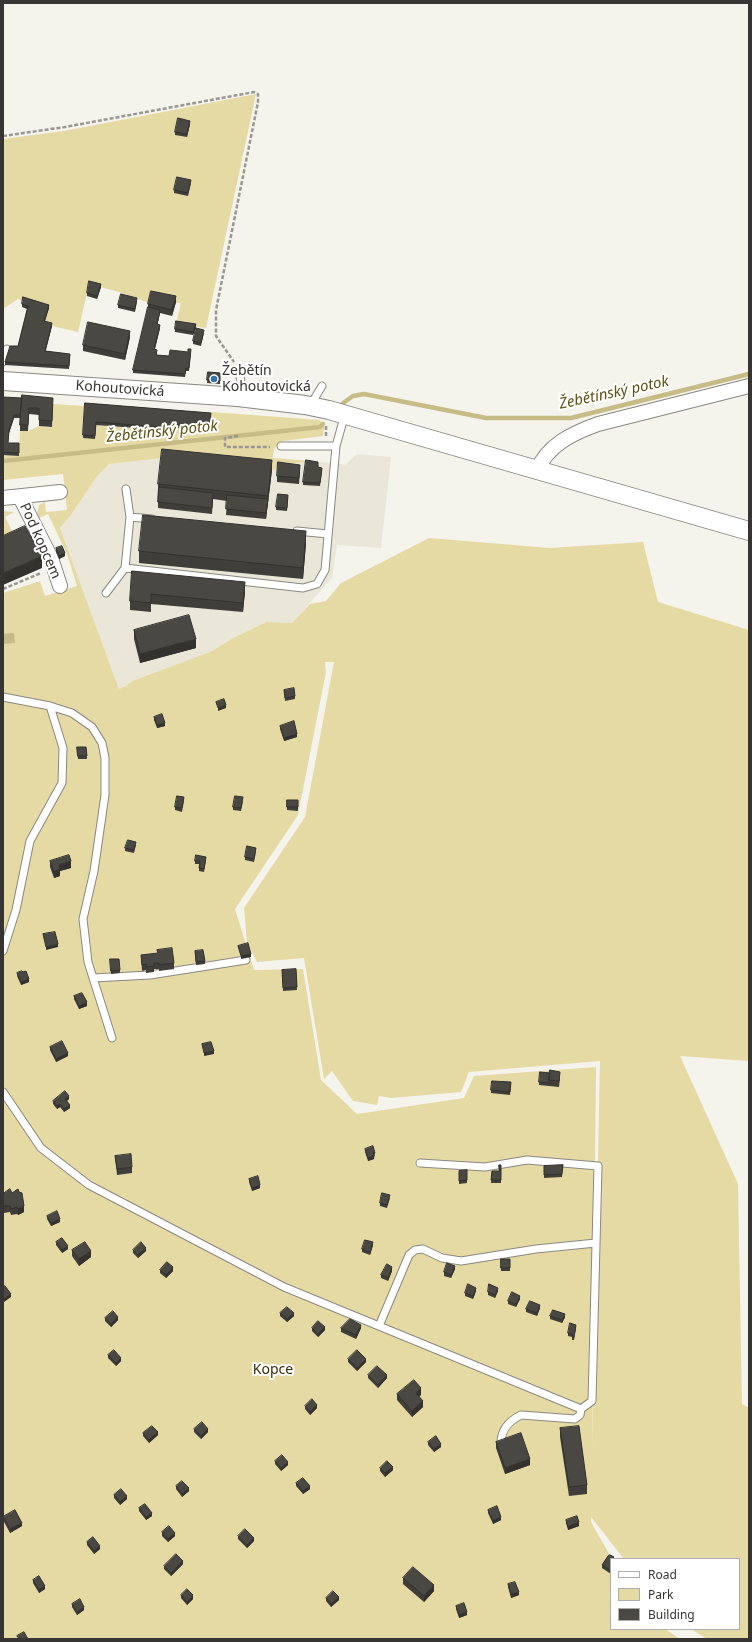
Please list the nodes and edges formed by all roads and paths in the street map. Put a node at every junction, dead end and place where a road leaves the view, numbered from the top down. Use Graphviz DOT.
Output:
graph roads {
  1 [pos="3,136"];
  2 [pos="7,349"];
  3 [pos="3,362"];
  4 [pos="239,371"];
  5 [pos="3,380"];
  6 [pos="322,386"];
  7 [pos="749,386"];
  8 [pos="241,398"];
  9 [pos="310,406"];
  10 [pos="339,412"];
  11 [pos="238,436"];
  12 [pos="281,446"];
  13 [pos="336,446"];
  14 [pos="537,471"];
  15 [pos="126,489"];
  16 [pos="60,492"];
  17 [pos="20,497"];
  18 [pos="3,498"];
  19 [pos="130,517"];
  20 [pos="161,520"];
  21 [pos="287,530"];
  22 [pos="749,531"];
  23 [pos="328,534"];
  24 [pos="54,568"];
  25 [pos="125,568"];
  26 [pos="60,586"];
  27 [pos="3,589"];
  28 [pos="106,593"];
  29 [pos="3,697"];
  30 [pos="50,706"];
  31 [pos="3,951"];
  32 [pos="246,960"];
  33 [pos="93,978"];
  34 [pos="112,1038"];
  35 [pos="3,1092"];
  36 [pos="420,1163"];
  37 [pos="596,1243"];
  38 [pos="379,1326"];
  39 [pos="581,1409"];
  40 [pos="501,1443"];
  1 -- 4 [label="path"];
  2 -- 3 [label="lane"];
  4 -- 8 [label="lane"];
  5 -- 8 [label="street, Kohoutovická"];
  6 -- 9 [label="lane"];
  7 -- 14 [label="street"];
  8 -- 9 [label="street, Kohoutovická"];
  9 -- 10 [label="street, Kohoutovická"];
  10 -- 13 [label="lane"];
  10 -- 14 [label="street, Kohoutovická"];
  11 -- 12 [label="path"];
  12 -- 13 [label="lane"];
  13 -- 23 [label="lane"];
  14 -- 22 [label="street, Kohoutovická"];
  15 -- 19 [label="lane"];
  16 -- 17 [label="street, Pod kopcem"];
  17 -- 18 [label="street, Pod kopcem"];
  17 -- 24 [label="street, Pod kopcem"];
  19 -- 20 [label="lane"];
  19 -- 25 [label="lane"];
  21 -- 23 [label="lane"];
  23 -- 25 [label="lane"];
  24 -- 26 [label="street, Pod kopcem"];
  24 -- 27 [label="path"];
  25 -- 28 [label="lane"];
  29 -- 30 [label="lane"];
  30 -- 31 [label="lane"];
  30 -- 33 [label="lane"];
  32 -- 33 [label="lane"];
  33 -- 34 [label="lane"];
  35 -- 38 [label="lane"];
  36 -- 37 [label="lane"];
  37 -- 38 [label="lane"];
  37 -- 39 [label="lane"];
  38 -- 39 [label="lane"];
  39 -- 40 [label="lane"];
}
